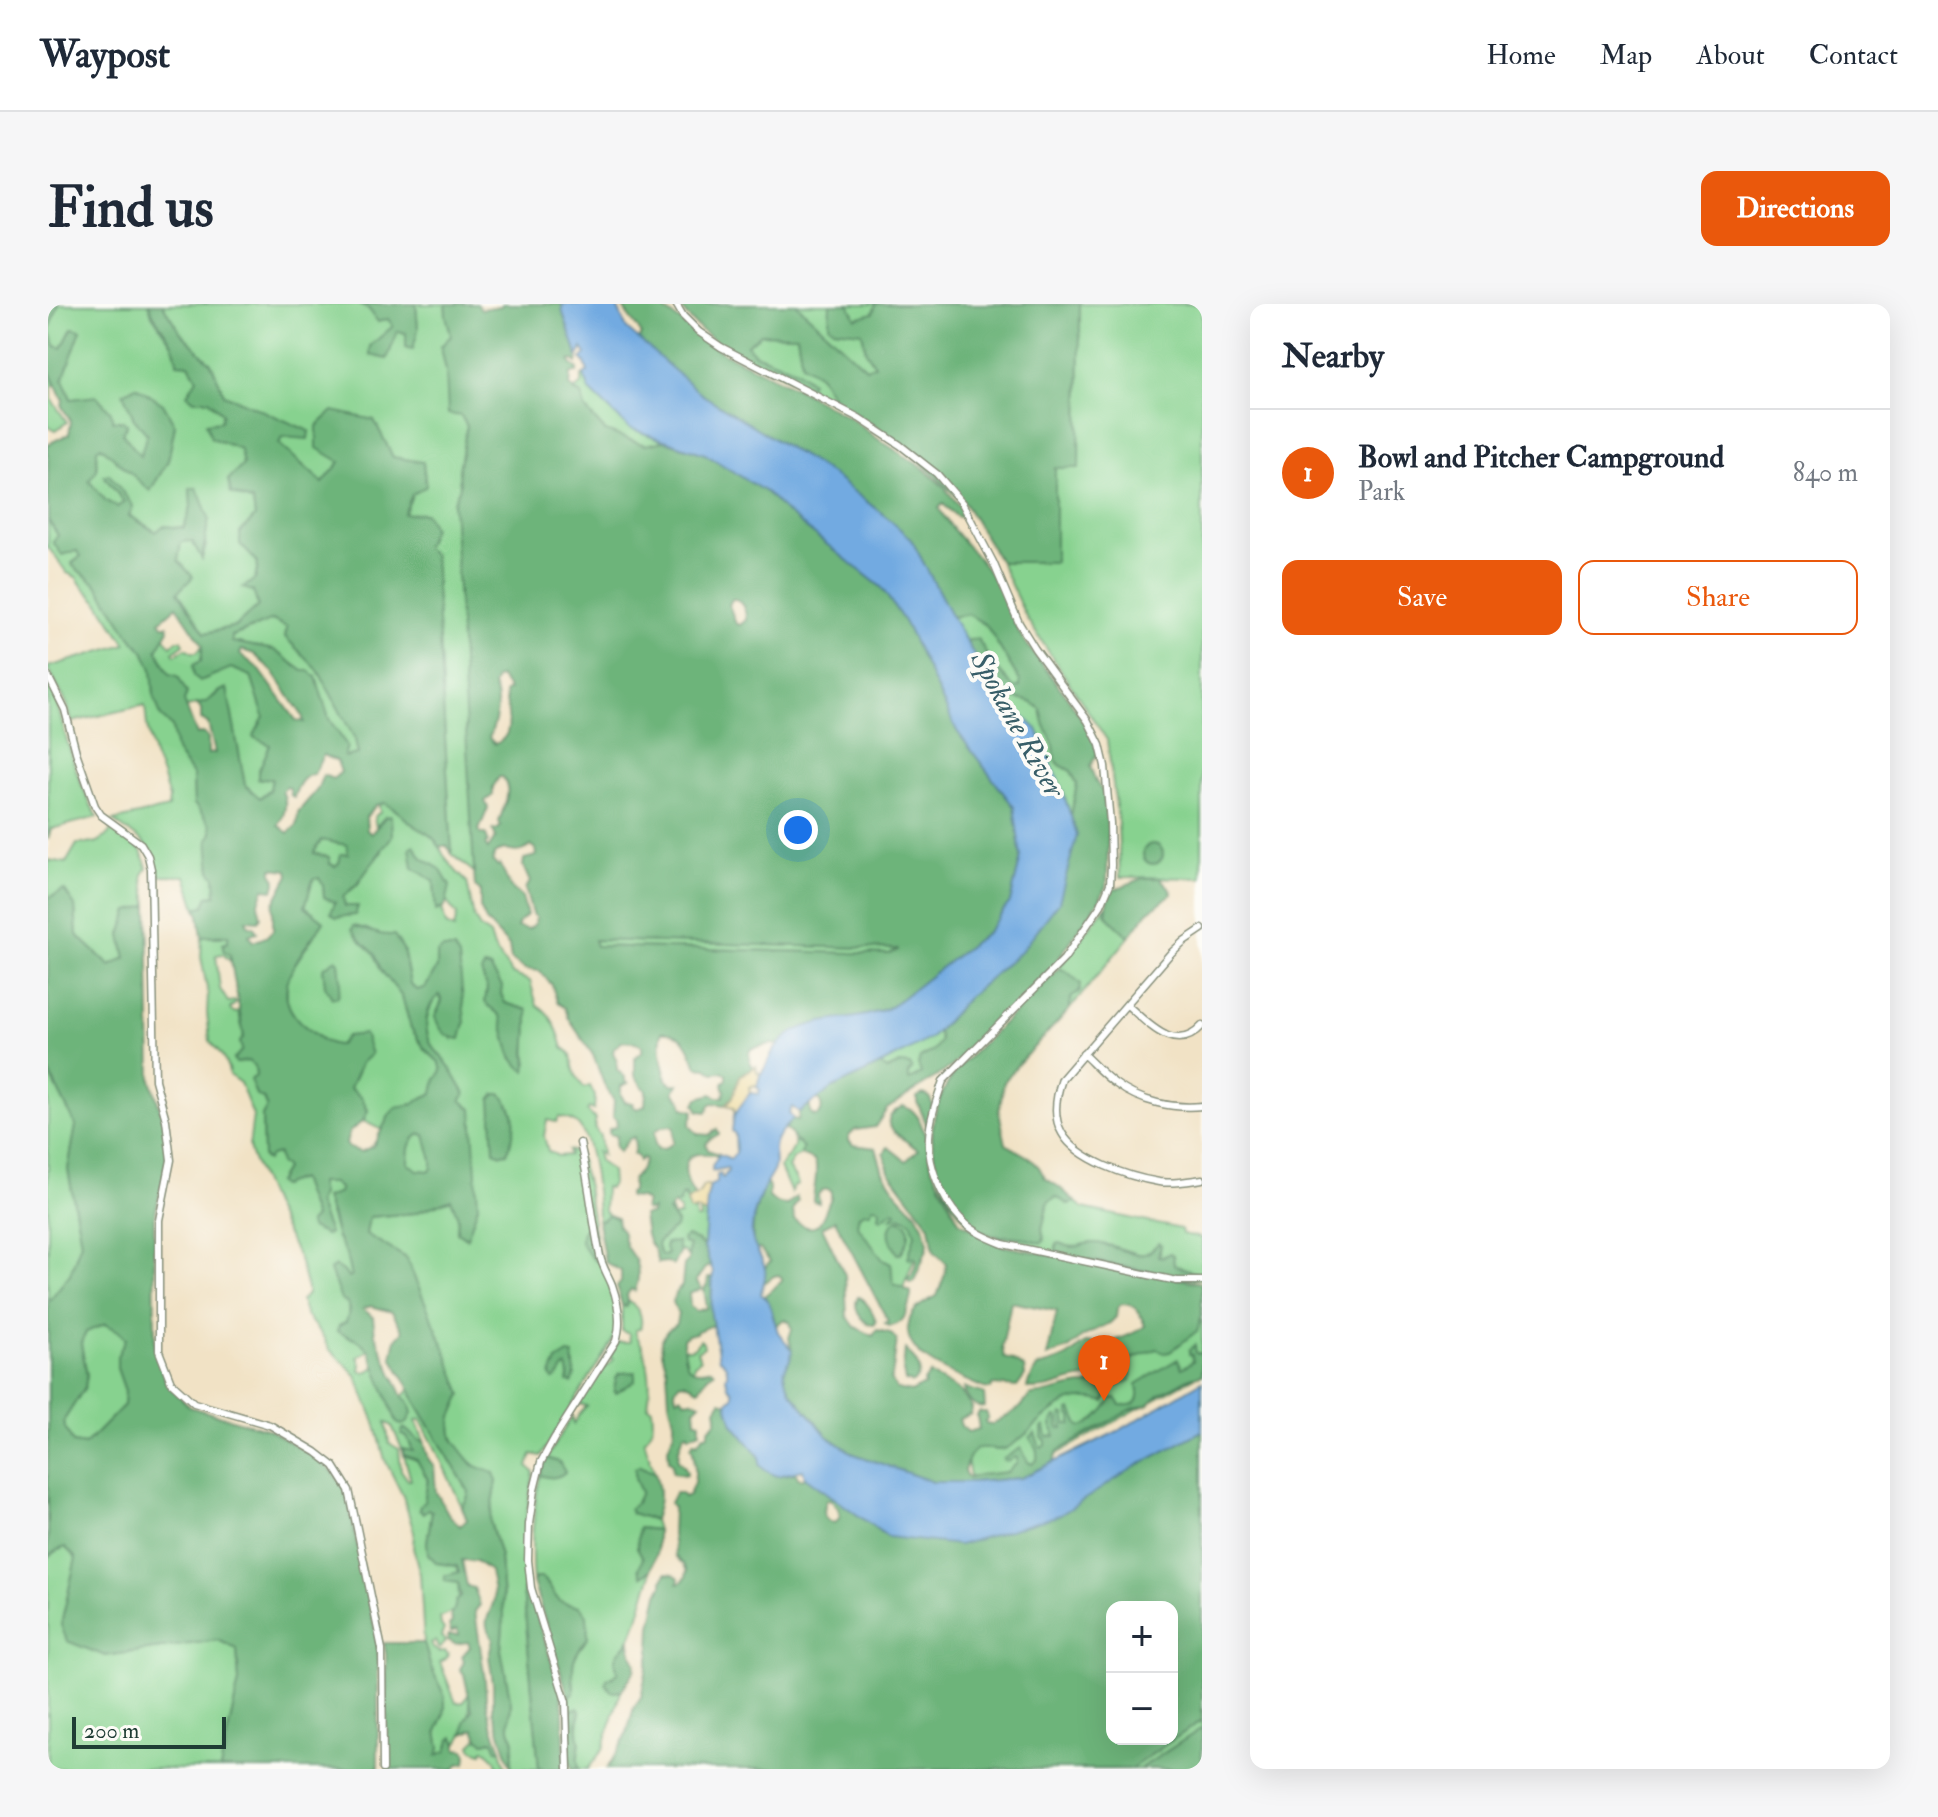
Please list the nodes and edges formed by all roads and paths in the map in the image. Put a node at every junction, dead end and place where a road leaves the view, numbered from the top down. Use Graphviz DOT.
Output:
graph roads {
  1 [pos="676,304"];
  2 [pos="48,676"];
  3 [pos="1201,932"];
  4 [pos="1127,1005"];
  5 [pos="1202,1026"];
  6 [pos="1083,1054"];
  7 [pos="1202,1106"];
  8 [pos="580,1143"];
  9 [pos="1202,1179"];
  10 [pos="1202,1281"];
  11 [pos="383,1769"];
  12 [pos="568,1769"];
  1 -- 10 [label="street"];
  2 -- 11 [label="street"];
  3 -- 4 [label="street"];
  4 -- 5 [label="street"];
  4 -- 6 [label="street"];
  6 -- 7 [label="street"];
  6 -- 9 [label="street"];
  8 -- 12 [label="street"];
}
